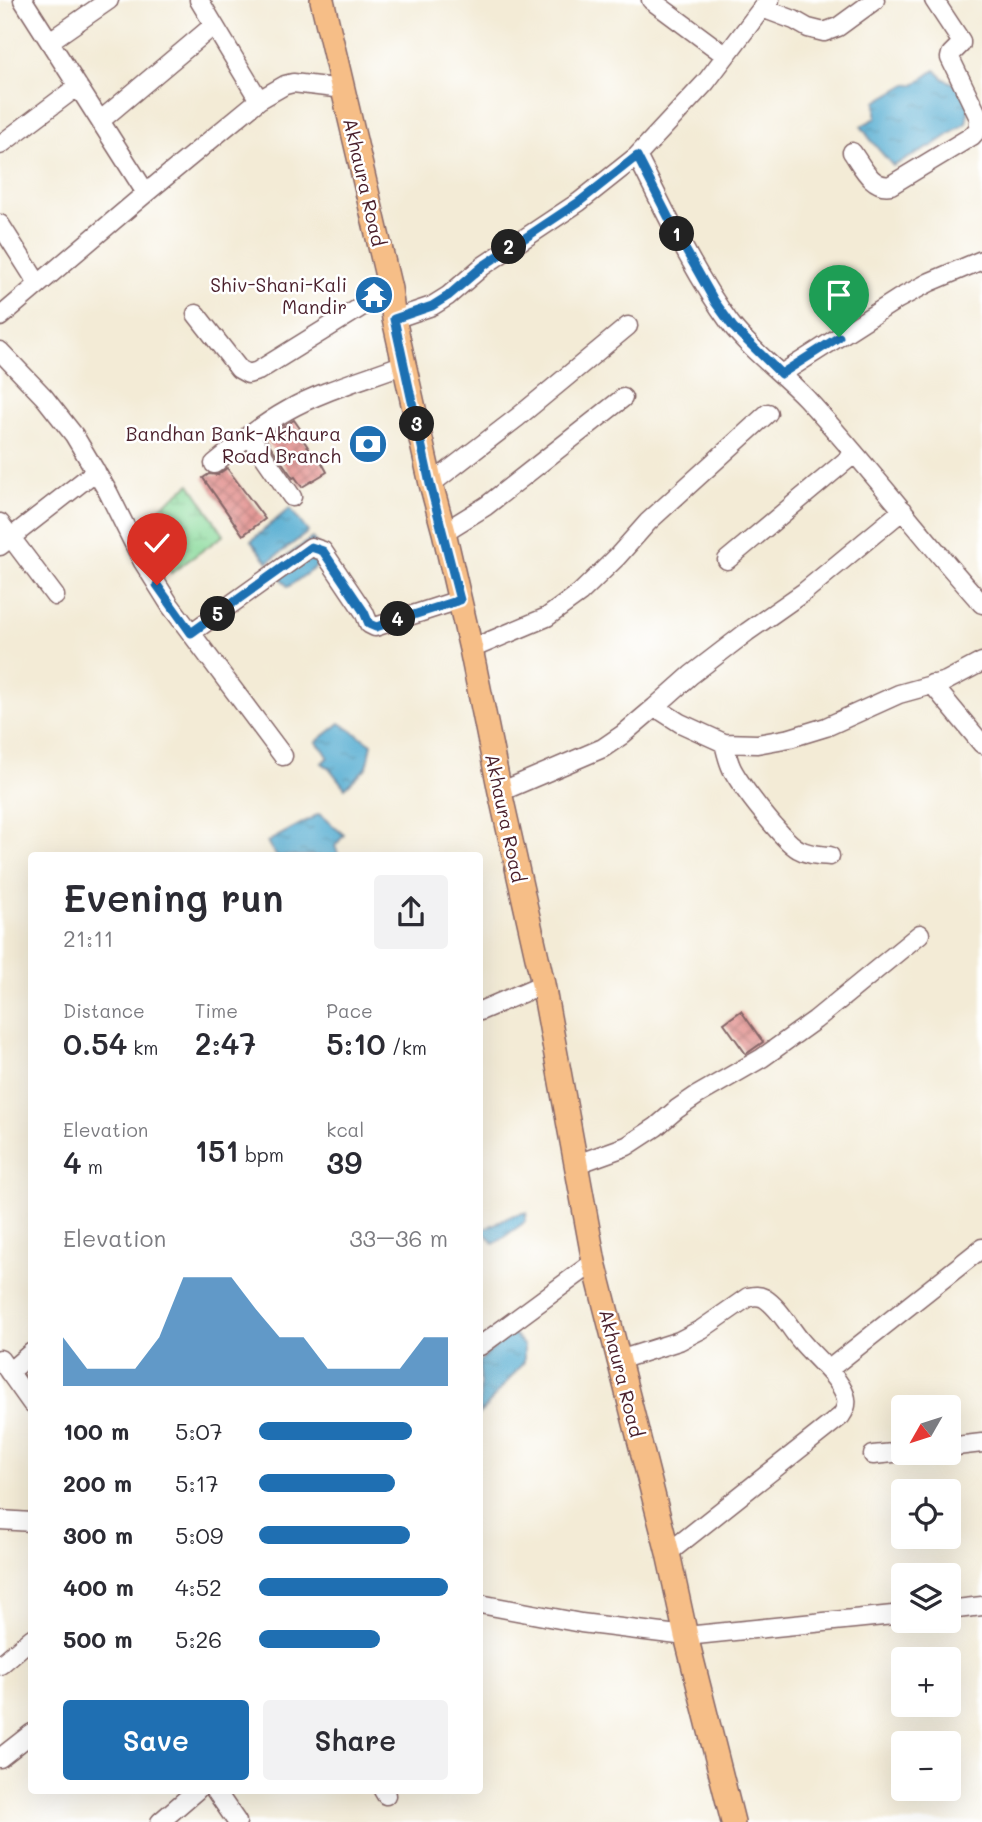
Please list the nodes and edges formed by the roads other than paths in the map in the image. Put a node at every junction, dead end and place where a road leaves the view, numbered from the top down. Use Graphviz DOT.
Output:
graph roads {
  1 [pos="23,0"];
  2 [pos="109,0"];
  3 [pos="198,0"];
  4 [pos="322,0"];
  5 [pos="651,0"];
  6 [pos="875,0"];
  7 [pos="934,0"];
  8 [pos="766,6"];
  9 [pos="214,25"];
  10 [pos="50,41"];
  11 [pos="725,55"];
  12 [pos="78,86"];
  13 [pos="343,89"];
  14 [pos="259,100"];
  15 [pos="100,121"];
  16 [pos="0,145"];
  17 [pos="852,152"];
  18 [pos="637,156"];
  19 [pos="146,193"];
  20 [pos="0,224"];
  21 [pos="982,260"];
  22 [pos="38,284"];
  23 [pos="390,289"];
  24 [pos="196,314"];
  25 [pos="0,317"];
  26 [pos="394,319"];
  27 [pos="628,326"];
  28 [pos="0,351"];
  29 [pos="404,364"];
  30 [pos="781,374"];
  31 [pos="623,398"];
  32 [pos="768,413"];
  33 [pos="249,435"];
  34 [pos="854,454"];
  35 [pos="214,464"];
  36 [pos="96,471"];
  37 [pos="430,484"];
  38 [pos="292,497"];
  39 [pos="903,510"];
  40 [pos="444,532"];
  41 [pos="4,535"];
  42 [pos="727,560"];
  43 [pos="55,596"];
  44 [pos="460,600"];
  45 [pos="982,604"];
  46 [pos="191,633"];
  47 [pos="471,649"];
  48 [pos="982,662"];
  49 [pos="932,684"];
  50 [pos="655,707"];
  51 [pos="724,743"];
  52 [pos="982,744"];
  53 [pos="283,756"];
  54 [pos="500,792"];
  55 [pos="830,856"];
  56 [pos="920,934"];
  57 [pos="542,984"];
  58 [pos="483,1010"];
  59 [pos="577,1164"];
  60 [pos="982,1248"];
  61 [pos="594,1262"];
  62 [pos="483,1344"];
  63 [pos="28,1354"];
  64 [pos="619,1360"];
  65 [pos="4,1365"];
  66 [pos="828,1370"];
  67 [pos="28,1398"];
  68 [pos="982,1443"];
  69 [pos="961,1445"];
  70 [pos="891,1453"];
  71 [pos="873,1455"];
  72 [pos="0,1520"];
  73 [pos="28,1522"];
  74 [pos="668,1553"];
  75 [pos="483,1605"];
  76 [pos="982,1606"];
  77 [pos="961,1608"];
  78 [pos="891,1615"];
  79 [pos="686,1636"];
  80 [pos="28,1641"];
  81 [pos="0,1665"];
  82 [pos="28,1736"];
  83 [pos="0,1758"];
  84 [pos="192,1794"];
  85 [pos="218,1794"];
  86 [pos="160,1822"];
  87 [pos="237,1822"];
  88 [pos="733,1822"];
  1 -- 10 [label="street"];
  2 -- 10 [label="street"];
  3 -- 9 [label="street"];
  4 -- 13 [label="main road, Akhaura Road"];
  5 -- 11 [label="street"];
  6 -- 8 [label="street"];
  7 -- 17 [label="street"];
  8 -- 11 [label="street"];
  9 -- 14 [label="street"];
  9 -- 15 [label="street"];
  10 -- 12 [label="street"];
  11 -- 18 [label="street"];
  12 -- 15 [label="street"];
  12 -- 16 [label="street"];
  13 -- 14 [label="street"];
  13 -- 23 [label="main road, Akhaura Road"];
  14 -- 19 [label="street"];
  15 -- 19 [label="street"];
  18 -- 26 [label="street"];
  18 -- 30 [label="street"];
  19 -- 22 [label="street"];
  20 -- 22 [label="street"];
  21 -- 30 [label="street"];
  22 -- 25 [label="street"];
  23 -- 24 [label="street"];
  23 -- 26 [label="main road, Akhaura Road"];
  26 -- 29 [label="main road, Akhaura Road"];
  27 -- 37 [label="street"];
  28 -- 36 [label="street"];
  29 -- 33 [label="street"];
  29 -- 37 [label="main road, Akhaura Road"];
  30 -- 34 [label="street"];
  31 -- 40 [label="street"];
  32 -- 47 [label="street"];
  33 -- 35 [label="street"];
  33 -- 38 [label="street"];
  34 -- 39 [label="street"];
  34 -- 42 [label="street"];
  36 -- 41 [label="street"];
  36 -- 46 [label="street"];
  37 -- 40 [label="main road, Akhaura Road"];
  39 -- 45 [label="street"];
  39 -- 50 [label="street"];
  40 -- 44 [label="main road, Akhaura Road"];
  41 -- 43 [label="street"];
  44 -- 46 [label="street"];
  44 -- 47 [label="main road, Akhaura Road"];
  46 -- 53 [label="street"];
  47 -- 54 [label="main road, Akhaura Road"];
  48 -- 49 [label="street"];
  49 -- 51 [label="street"];
  49 -- 52 [label="street"];
  50 -- 51 [label="street"];
  50 -- 54 [label="street"];
  51 -- 55 [label="street"];
  54 -- 57 [label="main road, Akhaura Road"];
  56 -- 59 [label="street"];
  57 -- 58 [label="street"];
  57 -- 59 [label="main road, Akhaura Road"];
  59 -- 61 [label="main road, Akhaura Road"];
  60 -- 66 [label="street"];
  61 -- 62 [label="street"];
  61 -- 64 [label="main road, Akhaura Road"];
  63 -- 65 [label="street"];
  64 -- 66 [label="street"];
  64 -- 74 [label="main road, Akhaura Road"];
  65 -- 67 [label="street"];
  66 -- 74 [label="street"];
  68 -- 69 [label="street"];
  70 -- 71 [label="street"];
  72 -- 73 [label="street"];
  74 -- 79 [label="main road, Akhaura Road"];
  75 -- 79 [label="street"];
  76 -- 77 [label="street"];
  78 -- 79 [label="street"];
  79 -- 88 [label="main road, Akhaura Road"];
  80 -- 81 [label="street"];
  82 -- 83 [label="street"];
  84 -- 86 [label="street"];
  85 -- 87 [label="street"];
}
